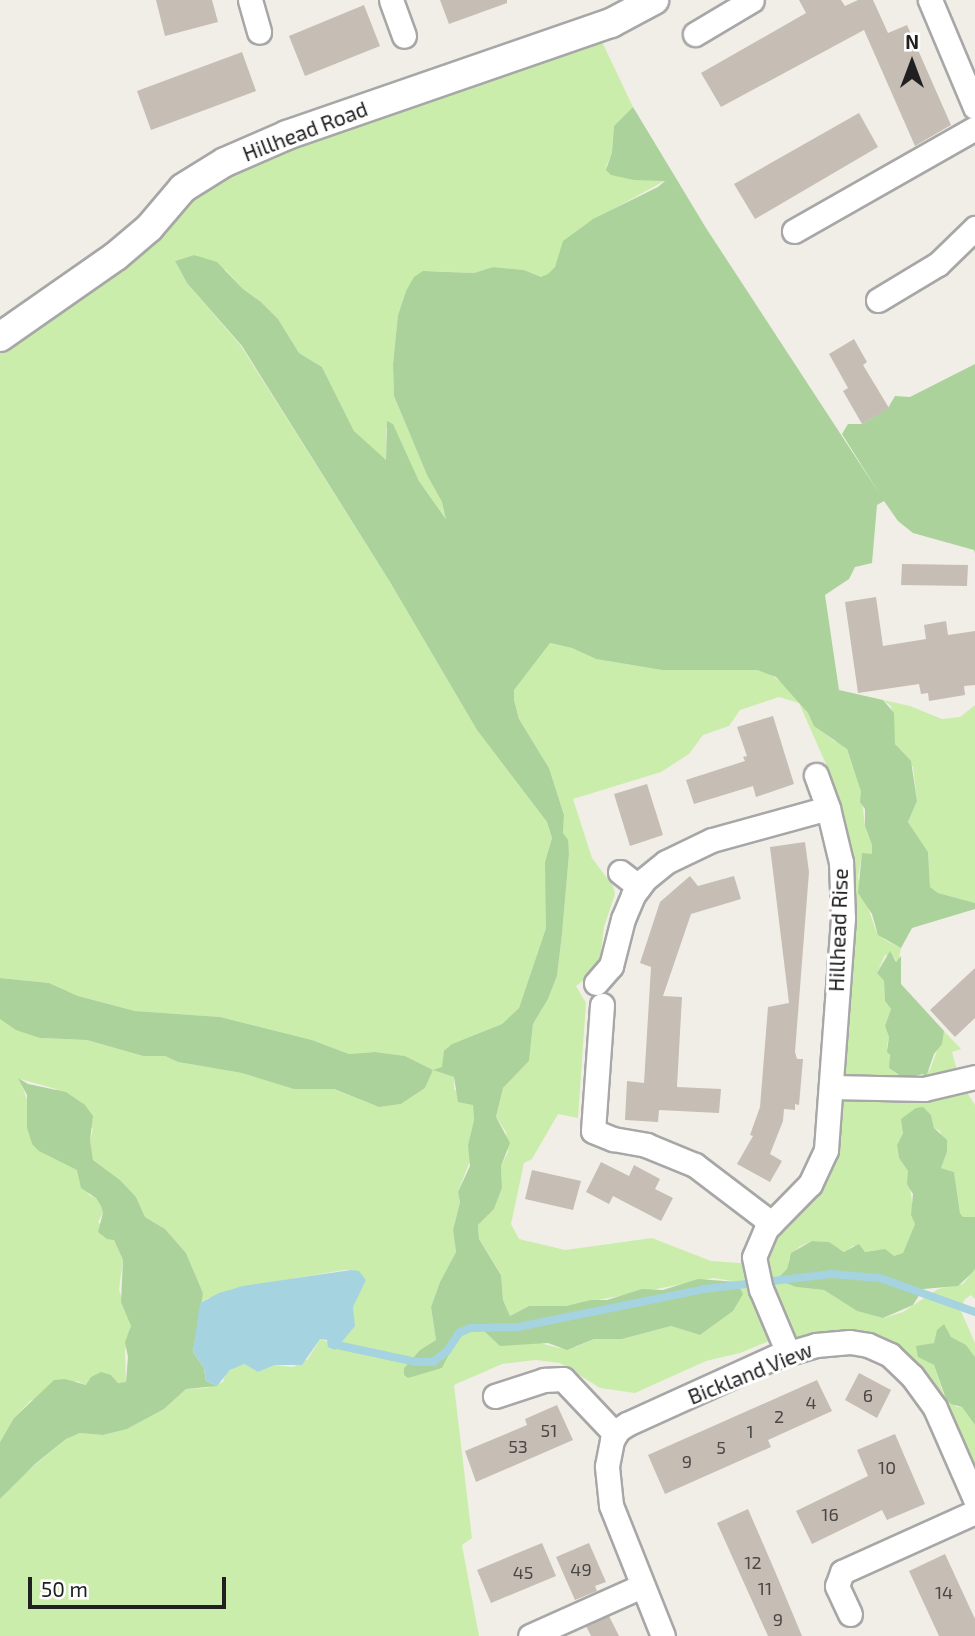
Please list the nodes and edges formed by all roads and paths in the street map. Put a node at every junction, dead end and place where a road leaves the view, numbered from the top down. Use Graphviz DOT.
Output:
graph roads {
  1 [pos="250,0"];
  2 [pos="391,0"];
  3 [pos="654,0"];
  4 [pos="752,0"];
  5 [pos="930,0"];
  6 [pos="259,32"];
  7 [pos="695,34"];
  8 [pos="404,36"];
  9 [pos="975,107"];
  10 [pos="975,128"];
  11 [pos="975,228"];
  12 [pos="794,231"];
  13 [pos="878,300"];
  14 [pos="0,337"];
  15 [pos="816,775"];
  16 [pos="828,808"];
  17 [pos="620,872"];
  18 [pos="639,887"];
  19 [pos="975,1077"];
  20 [pos="832,1087"];
  21 [pos="771,1223"];
  22 [pos="788,1353"];
  23 [pos="495,1396"];
  24 [pos="614,1434"];
  25 [pos="975,1499"];
  26 [pos="975,1512"];
  27 [pos="642,1586"];
  28 [pos="850,1614"];
  29 [pos="530,1636"];
  30 [pos="663,1636"];
  1 -- 6 [label="street"];
  2 -- 8 [label="street"];
  3 -- 14 [label="street, Hillhead Road"];
  4 -- 7 [label="street"];
  5 -- 9 [label="street"];
  10 -- 12 [label="street"];
  11 -- 13 [label="street"];
  15 -- 16 [label="street, Hillhead Rise"];
  16 -- 18 [label="street"];
  16 -- 20 [label="street, Hillhead Rise"];
  17 -- 18 [label="street"];
  18 -- 21 [label="street"];
  19 -- 20 [label="street"];
  20 -- 21 [label="street, Hillhead Rise"];
  21 -- 22 [label="street, Hillhead Rise"];
  22 -- 24 [label="street, Bickland View"];
  22 -- 25 [label="street, Bickland View"];
  23 -- 24 [label="street"];
  24 -- 27 [label="street"];
  26 -- 28 [label="street"];
  27 -- 29 [label="street"];
  27 -- 30 [label="street"];
}
